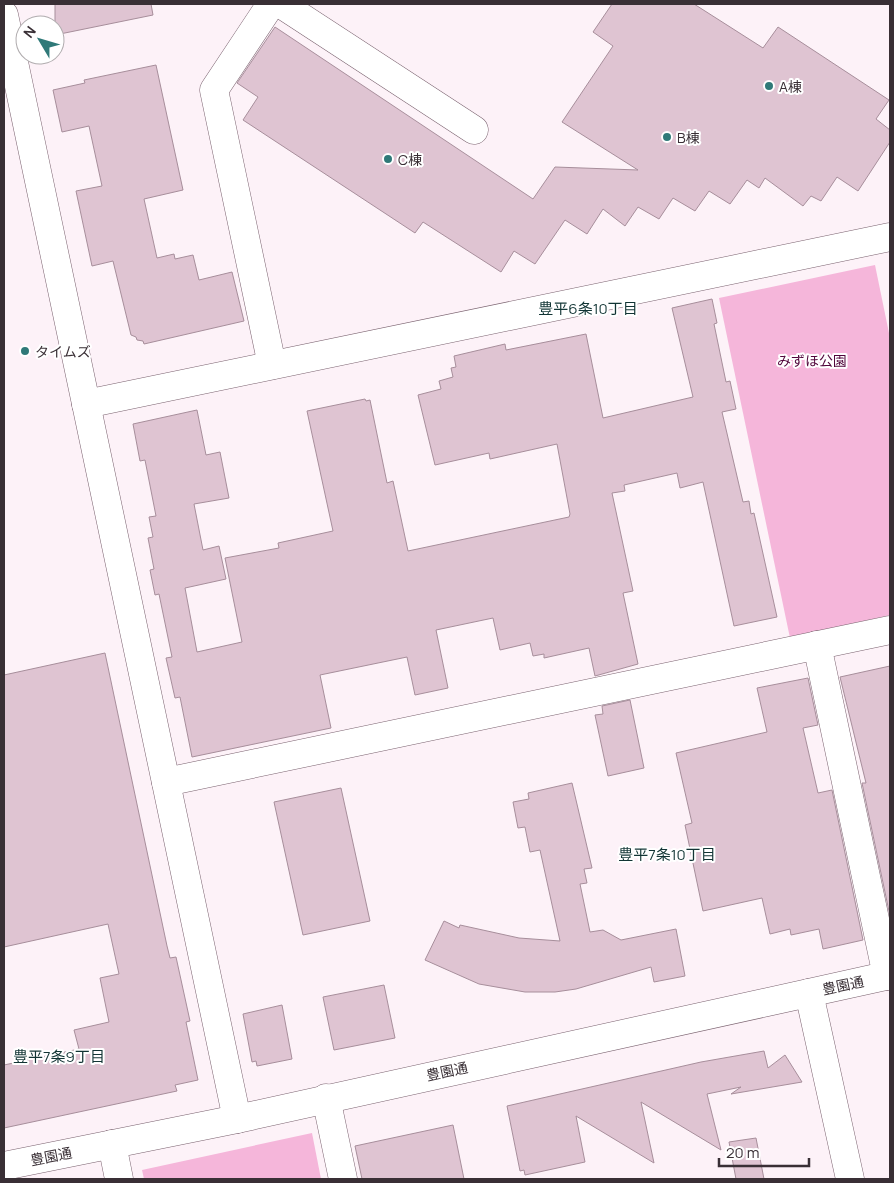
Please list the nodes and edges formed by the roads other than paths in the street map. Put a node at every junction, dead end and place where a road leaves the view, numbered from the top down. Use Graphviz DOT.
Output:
graph roads {
  1 [pos="271,4"];
  2 [pos="281,4"];
  3 [pos="4,15"];
  4 [pos="474,130"];
  5 [pos="890,236"];
  6 [pos="272,365"];
  7 [pos="86,404"];
  8 [pos="890,630"];
  9 [pos="817,645"];
  10 [pos="166,782"];
  11 [pos="889,975"];
  12 [pos="809,992"];
  13 [pos="326,1098"];
  14 [pos="237,1119"];
  15 [pos="112,1144"];
  16 [pos="4,1166"];
  17 [pos="119,1179"];
  18 [pos="343,1179"];
  19 [pos="850,1179"];
  1 -- 6 [label="street"];
  2 -- 4 [label="street"];
  3 -- 7 [label="street"];
  5 -- 6 [label="street"];
  6 -- 7 [label="street"];
  7 -- 10 [label="street"];
  8 -- 9 [label="street"];
  9 -- 10 [label="street"];
  9 -- 11 [label="street"];
  10 -- 14 [label="street"];
  11 -- 12 [label="street, 豊園通"];
  12 -- 13 [label="street, 豊園通"];
  12 -- 19 [label="street"];
  13 -- 14 [label="street, 豊園通"];
  13 -- 18 [label="street"];
  14 -- 15 [label="street, 豊園通"];
  15 -- 16 [label="street, 豊園通"];
  15 -- 17 [label="street"];
}
